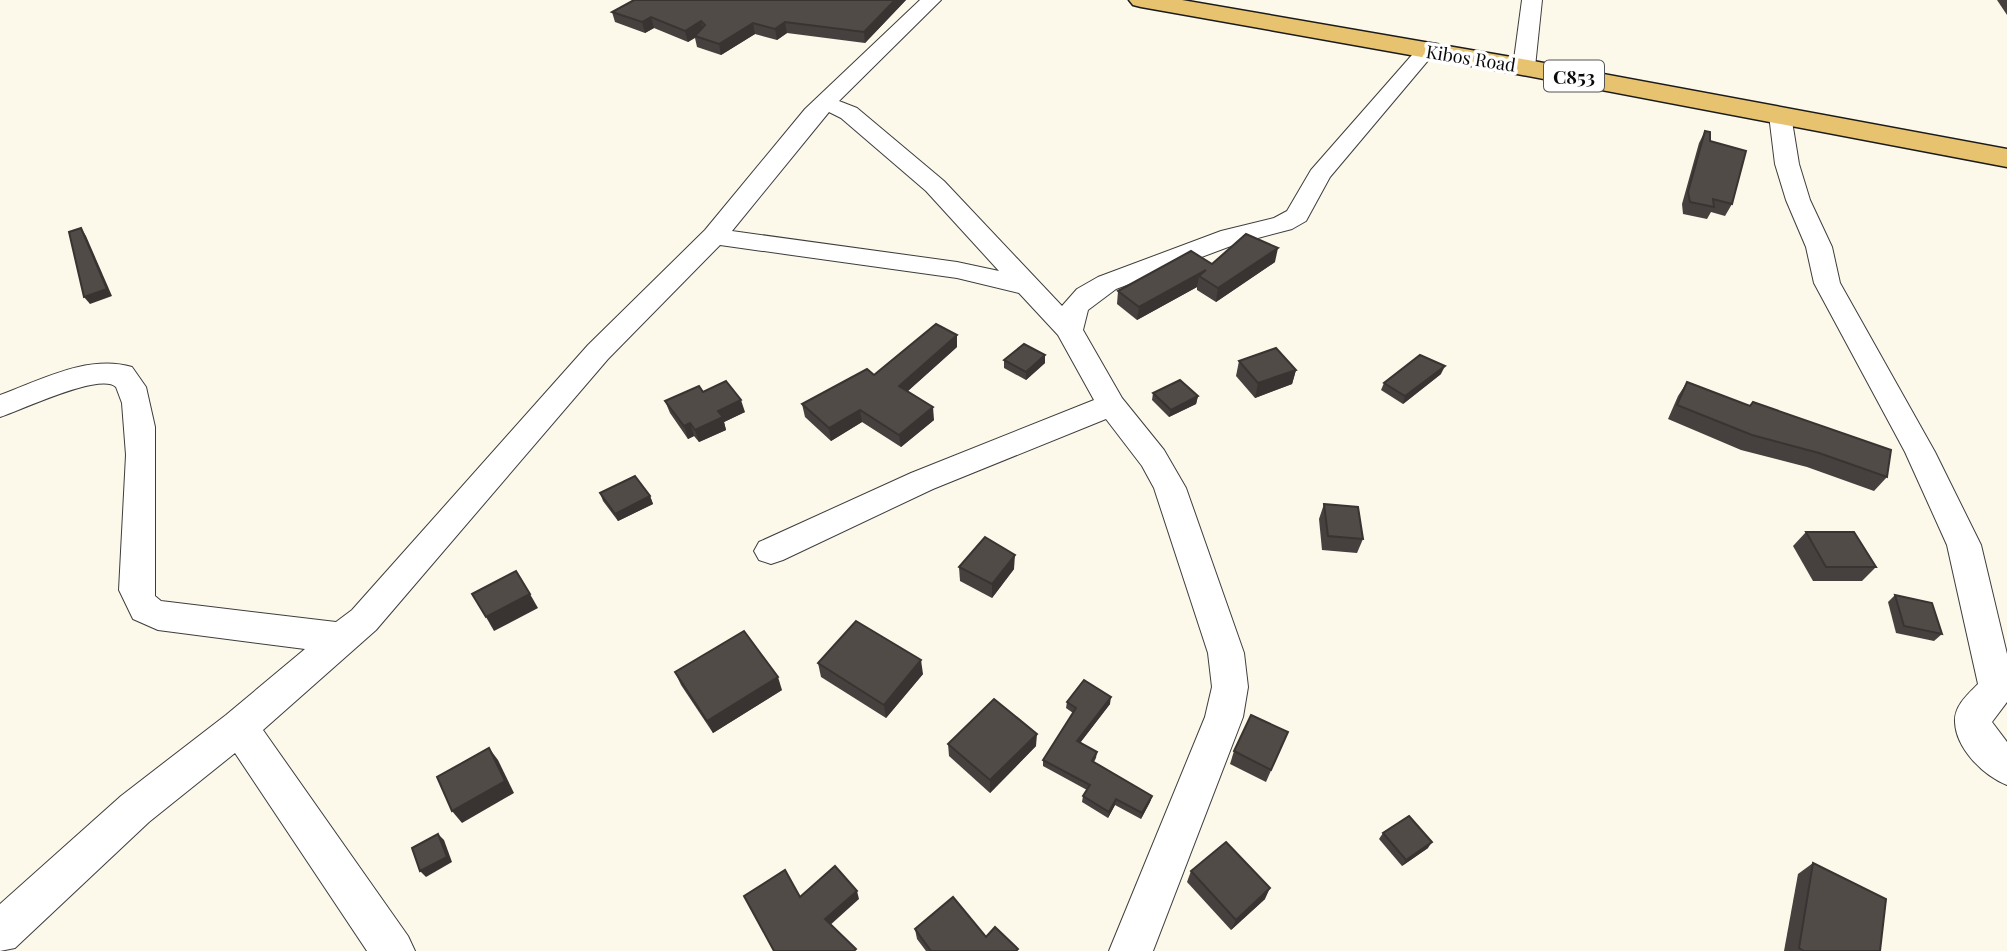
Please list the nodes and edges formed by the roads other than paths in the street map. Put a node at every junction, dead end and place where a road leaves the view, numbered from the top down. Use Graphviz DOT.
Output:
graph roads {
  1 [pos="931,0"];
  2 [pos="1141,0"];
  3 [pos="1532,0"];
  4 [pos="1426,51"];
  5 [pos="1524,67"];
  6 [pos="820,107"];
  7 [pos="1780,115"];
  8 [pos="2007,158"];
  9 [pos="715,236"];
  10 [pos="1028,286"];
  11 [pos="1069,330"];
  12 [pos="1111,405"];
  13 [pos="0,407"];
  14 [pos="771,551"];
  15 [pos="341,638"];
  16 [pos="239,727"];
  17 [pos="2007,767"];
  18 [pos="0,933"];
  19 [pos="393,951"];
  20 [pos="1131,951"];
  1 -- 6 [label="street"];
  2 -- 4 [label="main road, Kibos Road / C853"];
  3 -- 5 [label="street"];
  4 -- 5 [label="main road, Kibos Road / C853"];
  4 -- 11 [label="street"];
  5 -- 7 [label="main road, Kibos Road / C853"];
  6 -- 9 [label="street"];
  6 -- 10 [label="street"];
  7 -- 8 [label="main road, Kibos Road / C853"];
  7 -- 17 [label="street"];
  9 -- 10 [label="street"];
  9 -- 15 [label="street"];
  10 -- 11 [label="street"];
  11 -- 12 [label="street"];
  12 -- 14 [label="street"];
  12 -- 20 [label="street"];
  13 -- 15 [label="street"];
  15 -- 16 [label="street"];
  16 -- 18 [label="street"];
  16 -- 19 [label="street"];
}
